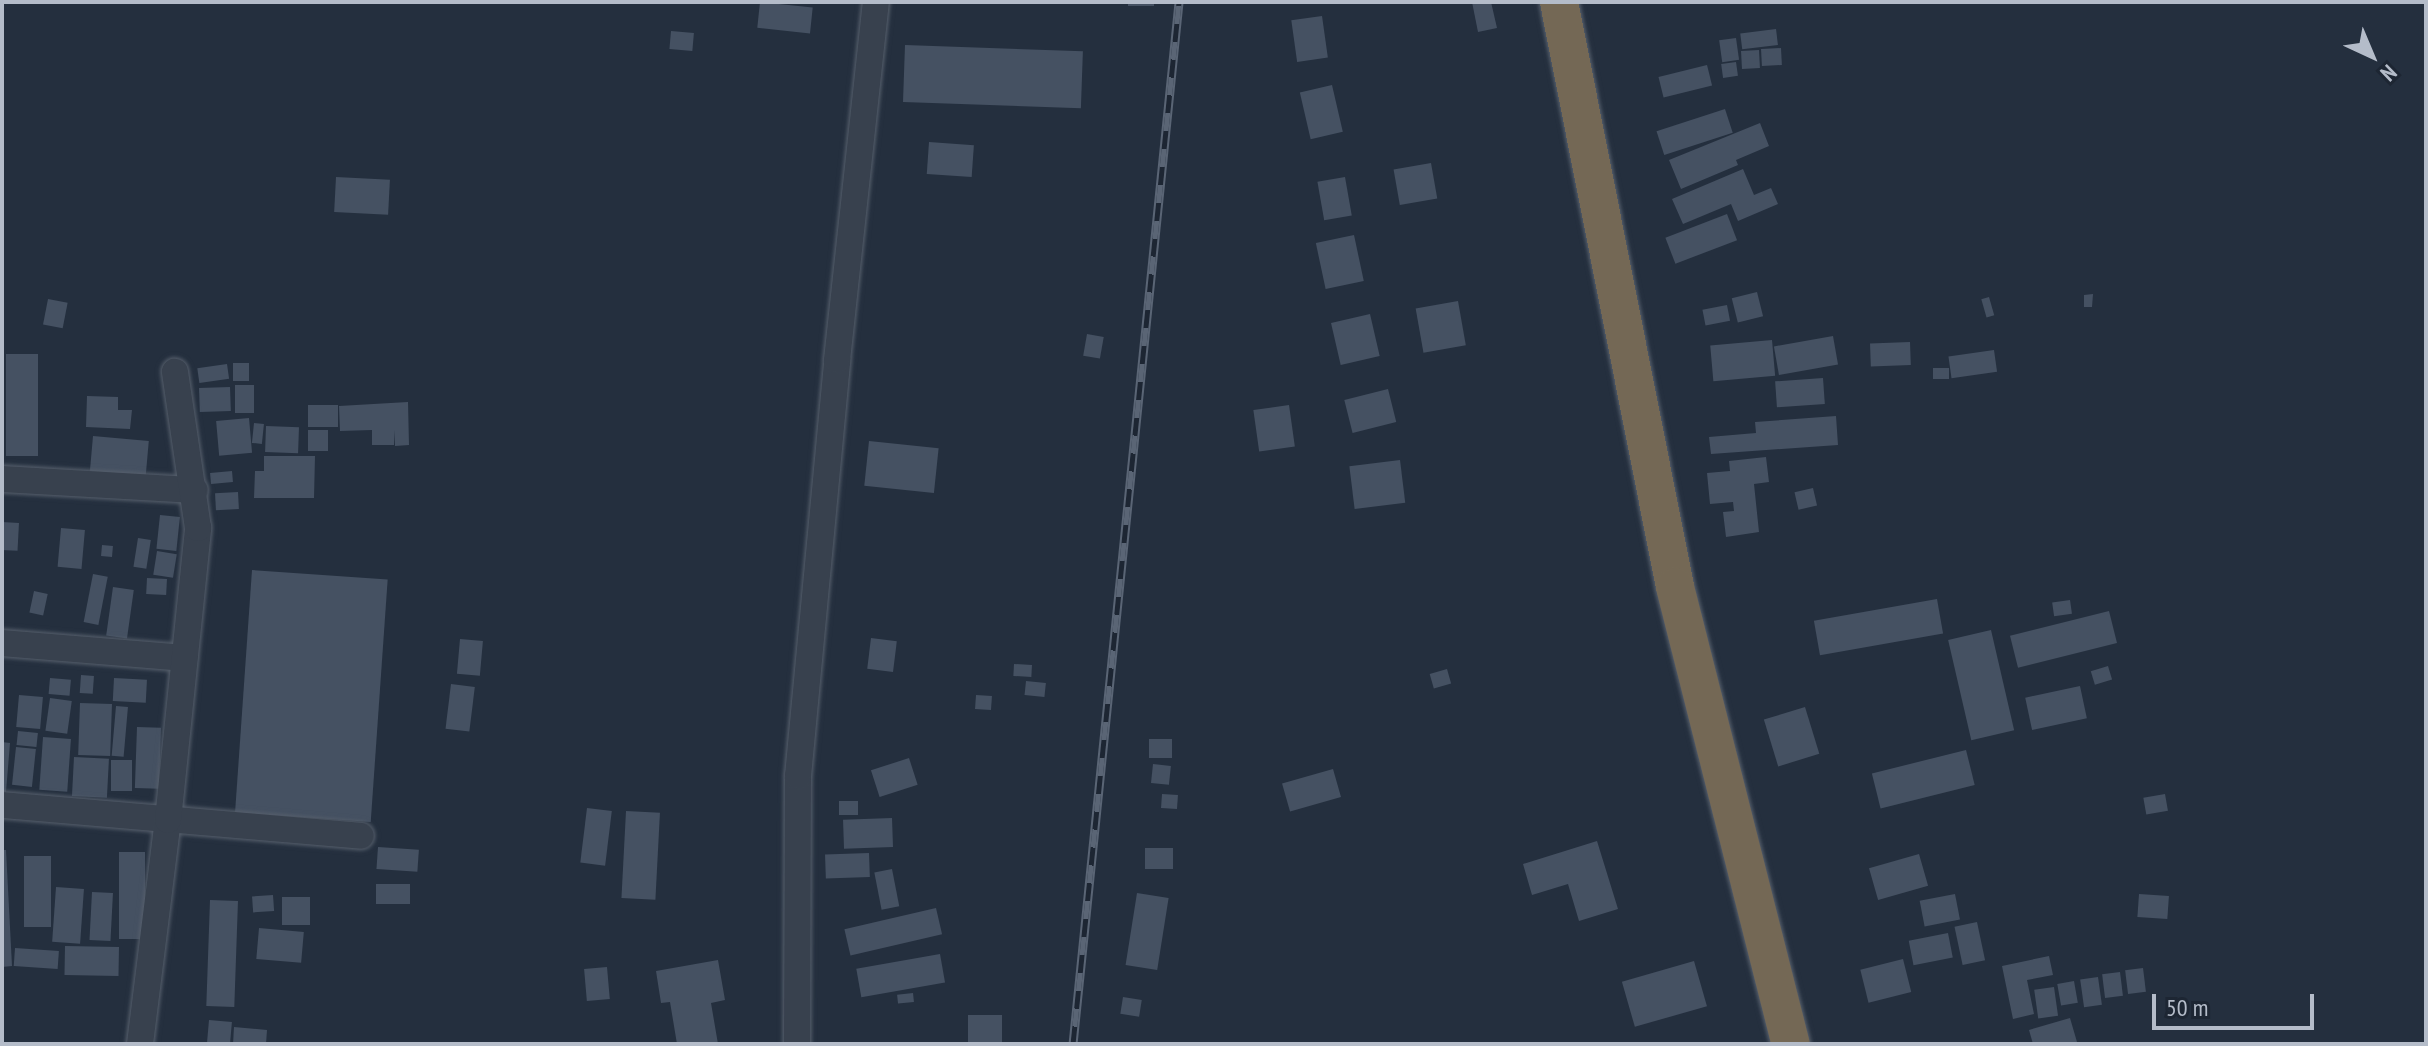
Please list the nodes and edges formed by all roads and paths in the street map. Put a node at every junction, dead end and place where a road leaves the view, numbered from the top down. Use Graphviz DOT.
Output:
graph roads {
  1 [pos="876,2"];
  2 [pos="1559,2"];
  3 [pos="175,372"];
  4 [pos="2,479"];
  5 [pos="195,490"];
  6 [pos="2,643"];
  7 [pos="184,658"];
  8 [pos="2,805"];
  9 [pos="168,820"];
  10 [pos="361,836"];
  11 [pos="140,1044"];
  12 [pos="797,1044"];
  13 [pos="1791,1044"];
  1 -- 12 [label="street"];
  2 -- 13 [label="highway"];
  3 -- 5 [label="street"];
  4 -- 5 [label="street"];
  5 -- 7 [label="street"];
  6 -- 7 [label="street"];
  7 -- 9 [label="street"];
  8 -- 9 [label="street"];
  9 -- 10 [label="street"];
  9 -- 11 [label="street"];
}
